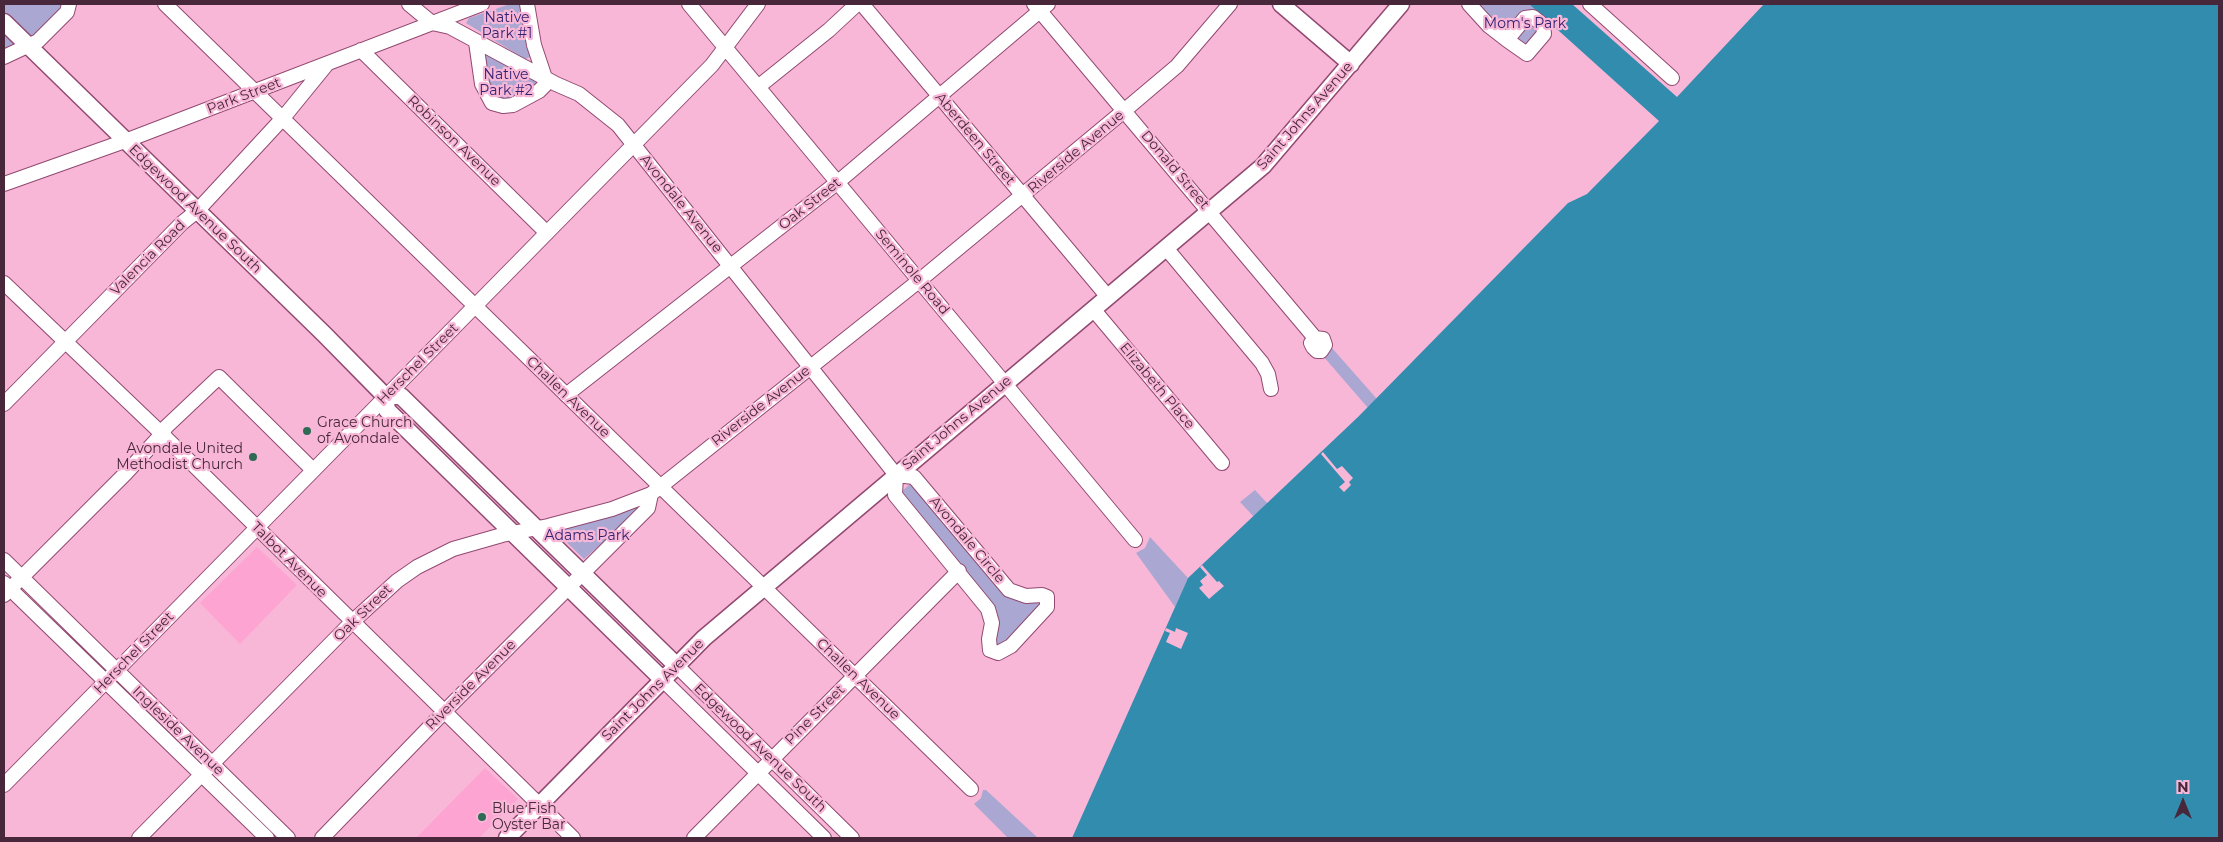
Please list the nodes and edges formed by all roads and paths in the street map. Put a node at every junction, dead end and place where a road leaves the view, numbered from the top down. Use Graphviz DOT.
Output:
graph roads {
  1 [pos="69,4"];
  2 [pos="165,4"];
  3 [pos="409,4"];
  4 [pos="482,4"];
  5 [pos="527,4"];
  6 [pos="690,4"];
  7 [pos="758,4"];
  8 [pos="856,4"];
  9 [pos="862,4"];
  10 [pos="1230,4"];
  11 [pos="1281,4"];
  12 [pos="1402,4"];
  13 [pos="1469,4"];
  14 [pos="1590,4"];
  15 [pos="1041,6"];
  16 [pos="4,22"];
  17 [pos="432,23"];
  18 [pos="1508,40"];
  19 [pos="476,42"];
  20 [pos="28,46"];
  21 [pos="725,48"];
  22 [pos="361,50"];
  23 [pos="4,56"];
  24 [pos="328,64"];
  25 [pos="1351,64"];
  26 [pos="545,78"];
  27 [pos="1672,78"];
  28 [pos="758,87"];
  29 [pos="255,92"];
  30 [pos="940,97"];
  31 [pos="1125,110"];
  32 [pos="284,118"];
  33 [pos="126,141"];
  34 [pos="633,144"];
  35 [pos="838,182"];
  36 [pos="4,184"];
  37 [pos="1024,196"];
  38 [pos="197,211"];
  39 [pos="1210,212"];
  40 [pos="547,232"];
  41 [pos="1166,248"];
  42 [pos="730,266"];
  43 [pos="920,280"];
  44 [pos="4,283"];
  45 [pos="1108,297"];
  46 [pos="475,306"];
  47 [pos="1093,309"];
  48 [pos="1314,338"];
  49 [pos="65,340"];
  50 [pos="810,367"];
  51 [pos="1006,383"];
  52 [pos="1271,389"];
  53 [pos="566,395"];
  54 [pos="385,396"];
  55 [pos="4,404"];
  56 [pos="162,434"];
  57 [pos="1222,463"];
  58 [pos="313,470"];
  59 [pos="896,475"];
  60 [pos="655,490"];
  61 [pos="256,527"];
  62 [pos="535,528"];
  63 [pos="512,533"];
  64 [pos="1135,540"];
  65 [pos="4,560"];
  66 [pos="958,571"];
  67 [pos="581,573"];
  68 [pos="22,577"];
  69 [pos="568,587"];
  70 [pos="763,587"];
  71 [pos="6,589"];
  72 [pos="352,622"];
  73 [pos="676,665"];
  74 [pos="116,670"];
  75 [pos="854,676"];
  76 [pos="662,680"];
  77 [pos="106,681"];
  78 [pos="444,712"];
  79 [pos="771,759"];
  80 [pos="206,768"];
  81 [pos="757,773"];
  82 [pos="4,786"];
  83 [pos="971,789"];
  84 [pos="540,805"];
  85 [pos="140,838"];
  86 [pos="267,838"];
  87 [pos="288,838"];
  88 [pos="322,838"];
  89 [pos="507,838"];
  90 [pos="573,838"];
  91 [pos="694,838"];
  92 [pos="824,838"];
  93 [pos="852,838"];
  1 -- 20 [label="street"];
  2 -- 29 [label="street, Challen Avenue"];
  3 -- 17 [label="street, Avondale Avenue"];
  4 -- 17 [label="street, Park Street"];
  5 -- 26 [label="street"];
  6 -- 21 [label="street, Seminole Road"];
  7 -- 21 [label="street, Herschel Street"];
  8 -- 28 [label="street"];
  9 -- 30 [label="street, Aberdeen Street"];
  10 -- 31 [label="street, Riverside Avenue"];
  11 -- 25 [label="main road"];
  12 -- 25 [label="main road, Saint Johns Avenue"];
  13 -- 18 [label="street"];
  14 -- 27 [label="street"];
  15 -- 30 [label="street, Oak Street"];
  15 -- 31 [label="street, Donald Street"];
  16 -- 20 [label="main road, Edgewood Avenue South"];
  17 -- 19 [label="street, Avondale Avenue"];
  17 -- 22 [label="street, Park Street"];
  19 -- 26 [label="street, Avondale Avenue"];
  19 -- 26 [label="street"];
  20 -- 23 [label="street"];
  20 -- 33 [label="main road, Edgewood Avenue South"];
  21 -- 28 [label="street, Seminole Road"];
  21 -- 34 [label="street, Herschel Street"];
  22 -- 24 [label="street, Park Street"];
  22 -- 40 [label="street, Robinson Avenue"];
  24 -- 29 [label="street, Park Street"];
  24 -- 32 [label="street, Valencia Road"];
  25 -- 39 [label="main road, Saint Johns Avenue"];
  26 -- 34 [label="street, Avondale Avenue"];
  28 -- 35 [label="street, Seminole Road"];
  29 -- 32 [label="street, Challen Avenue"];
  29 -- 33 [label="street, Park Street"];
  30 -- 35 [label="street, Oak Street"];
  30 -- 37 [label="street, Aberdeen Street"];
  31 -- 37 [label="street, Riverside Avenue"];
  31 -- 39 [label="street, Donald Street"];
  32 -- 38 [label="street, Valencia Road"];
  32 -- 46 [label="street, Challen Avenue"];
  33 -- 36 [label="street, Park Street"];
  33 -- 38 [label="main road, Edgewood Avenue South"];
  34 -- 40 [label="street, Herschel Street"];
  34 -- 42 [label="street, Avondale Avenue"];
  35 -- 42 [label="street, Oak Street"];
  35 -- 43 [label="street, Seminole Road"];
  37 -- 43 [label="street, Riverside Avenue"];
  37 -- 45 [label="street, Aberdeen Street"];
  38 -- 49 [label="street, Valencia Road"];
  38 -- 54 [label="main road, Edgewood Avenue South"];
  39 -- 41 [label="main road, Saint Johns Avenue"];
  39 -- 48 [label="street, Donald Street"];
  40 -- 46 [label="street, Herschel Street"];
  41 -- 45 [label="main road, Saint Johns Avenue"];
  41 -- 52 [label="street"];
  42 -- 50 [label="street, Avondale Avenue"];
  42 -- 53 [label="street, Oak Street"];
  43 -- 50 [label="street, Riverside Avenue"];
  43 -- 51 [label="street, Seminole Road"];
  44 -- 49 [label="street, Talbot Avenue"];
  45 -- 47 [label="main road, Saint Johns Avenue"];
  46 -- 53 [label="street, Challen Avenue"];
  46 -- 54 [label="street, Herschel Street"];
  47 -- 51 [label="main road, Saint Johns Avenue"];
  47 -- 57 [label="street, Elizabeth Place"];
  49 -- 55 [label="street, Valencia Road"];
  49 -- 56 [label="street, Talbot Avenue"];
  50 -- 59 [label="street, Avondale Avenue"];
  50 -- 60 [label="street, Riverside Avenue"];
  51 -- 59 [label="main road, Saint Johns Avenue"];
  51 -- 64 [label="street, Seminole Road"];
  53 -- 60 [label="street, Challen Avenue"];
  54 -- 58 [label="street, Herschel Street"];
  54 -- 62 [label="main road, Edgewood Avenue South"];
  54 -- 63 [label="main road, Edgewood Avenue South"];
  56 -- 58 [label="street"];
  56 -- 61 [label="street, Talbot Avenue"];
  56 -- 68 [label="street"];
  58 -- 61 [label="street, Herschel Street"];
  59 -- 66 [label="street, Avondale Circle"];
  59 -- 66 [label="street, Avondale Circle"];
  59 -- 70 [label="main road, Saint Johns Avenue"];
  60 -- 62 [label="street, Oak Street"];
  60 -- 67 [label="street, Riverside Avenue"];
  60 -- 70 [label="street, Challen Avenue"];
  61 -- 72 [label="street, Talbot Avenue"];
  61 -- 74 [label="street, Herschel Street"];
  62 -- 63 [label="street, Oak Street"];
  62 -- 67 [label="main road, Edgewood Avenue South"];
  63 -- 69 [label="main road, Edgewood Avenue South"];
  63 -- 72 [label="street, Oak Street"];
  65 -- 68 [label="street, Ingleside Avenue"];
  66 -- 75 [label="street, Pine Street"];
  67 -- 69 [label="street, Riverside Avenue"];
  67 -- 73 [label="main road, Edgewood Avenue South"];
  68 -- 71 [label="street"];
  68 -- 74 [label="street, Ingleside Avenue"];
  69 -- 76 [label="main road, Edgewood Avenue South"];
  69 -- 78 [label="street, Riverside Avenue"];
  70 -- 73 [label="main road, Saint Johns Avenue"];
  70 -- 75 [label="street, Challen Avenue"];
  71 -- 77 [label="street, Ingleside Avenue"];
  72 -- 78 [label="street, Talbot Avenue"];
  72 -- 80 [label="street, Oak Street"];
  73 -- 76 [label="main road, Saint Johns Avenue"];
  73 -- 79 [label="street, Edgewood Avenue South"];
  74 -- 77 [label="street, Herschel Street"];
  74 -- 80 [label="street, Ingleside Avenue"];
  75 -- 79 [label="street, Pine Street"];
  75 -- 83 [label="street, Challen Avenue"];
  76 -- 81 [label="street, Edgewood Avenue South"];
  76 -- 84 [label="main road, Saint Johns Avenue"];
  77 -- 80 [label="street, Ingleside Avenue"];
  77 -- 82 [label="street, Herschel Street"];
  78 -- 84 [label="street, Talbot Avenue"];
  78 -- 88 [label="street, Riverside Avenue"];
  79 -- 81 [label="street, Pine Street"];
  79 -- 93 [label="street, Edgewood Avenue South"];
  80 -- 85 [label="street, Oak Street"];
  80 -- 86 [label="street, Ingleside Avenue"];
  80 -- 87 [label="street, Ingleside Avenue"];
  81 -- 91 [label="street, Pine Street"];
  81 -- 92 [label="street, Edgewood Avenue South"];
  84 -- 89 [label="main road, Saint Johns Avenue"];
  84 -- 90 [label="street, Talbot Avenue"];
}
